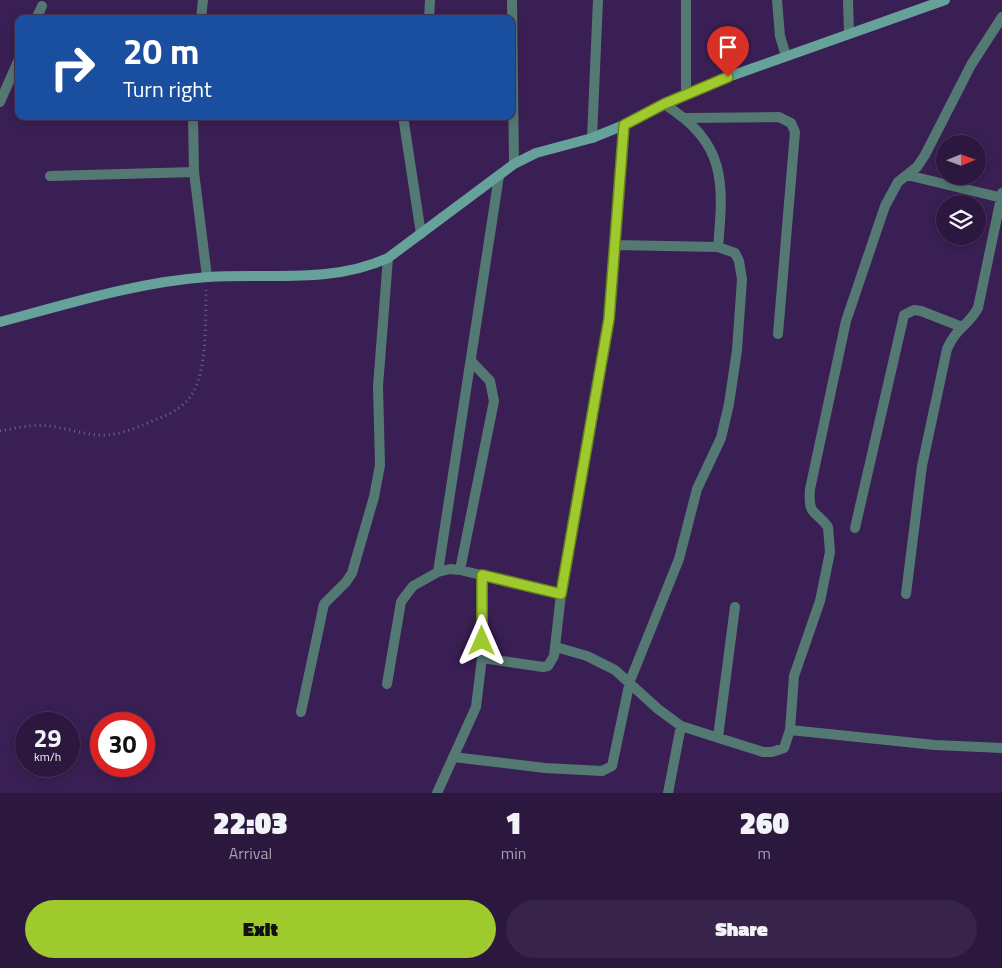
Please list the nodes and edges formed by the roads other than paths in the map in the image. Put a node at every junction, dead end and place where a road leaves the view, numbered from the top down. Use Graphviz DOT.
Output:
graph roads {
  1 [pos="203,0"];
  2 [pos="430,0"];
  3 [pos="512,0"];
  4 [pos="598,0"];
  5 [pos="686,0"];
  6 [pos="777,0"];
  7 [pos="848,0"];
  8 [pos="945,0"];
  9 [pos="923,4"];
  10 [pos="42,6"];
  11 [pos="38,15"];
  12 [pos="201,15"];
  13 [pos="429,15"];
  14 [pos="512,15"];
  15 [pos="1002,18"];
  16 [pos="849,33"];
  17 [pos="786,56"];
  18 [pos="15,70"];
  19 [pos="686,94"];
  20 [pos="0,102"];
  21 [pos="664,104"];
  22 [pos="686,118"];
  23 [pos="193,120"];
  24 [pos="404,120"];
  25 [pos="513,120"];
  26 [pos="624,125"];
  27 [pos="592,138"];
  28 [pos="514,164"];
  29 [pos="194,172"];
  30 [pos="907,175"];
  31 [pos="50,176"];
  32 [pos="499,176"];
  33 [pos="1002,197"];
  34 [pos="421,234"];
  35 [pos="615,244"];
  36 [pos="718,247"];
  37 [pos="388,258"];
  38 [pos="207,277"];
  39 [pos="0,322"];
  40 [pos="962,327"];
  41 [pos="778,334"];
  42 [pos="471,361"];
  43 [pos="855,528"];
  44 [pos="460,570"];
  45 [pos="438,572"];
  46 [pos="482,575"];
  47 [pos="561,594"];
  48 [pos="906,594"];
  49 [pos="735,607"];
  50 [pos="556,647"];
  51 [pos="482,658"];
  52 [pos="630,681"];
  53 [pos="386,684"];
  54 [pos="301,712"];
  55 [pos="682,726"];
  56 [pos="790,730"];
  57 [pos="718,737"];
  58 [pos="1002,748"];
  59 [pos="453,757"];
  60 [pos="437,793"];
  61 [pos="668,793"];
  1 -- 12 [label="street"];
  2 -- 13 [label="street"];
  3 -- 14 [label="street"];
  4 -- 27 [label="street"];
  5 -- 19 [label="street"];
  6 -- 17 [label="street"];
  7 -- 16 [label="street"];
  8 -- 9 [label="main road"];
  9 -- 16 [label="main road"];
  10 -- 11 [label="street"];
  15 -- 30 [label="street"];
  16 -- 17 [label="main road"];
  17 -- 19 [label="main road"];
  18 -- 20 [label="street"];
  19 -- 21 [label="main road"];
  21 -- 22 [label="street"];
  21 -- 26 [label="main road"];
  22 -- 36 [label="street"];
  22 -- 41 [label="street"];
  23 -- 29 [label="street"];
  24 -- 34 [label="street"];
  25 -- 28 [label="street"];
  26 -- 27 [label="main road"];
  26 -- 35 [label="street"];
  27 -- 28 [label="main road"];
  28 -- 32 [label="main road"];
  29 -- 31 [label="street"];
  29 -- 38 [label="street"];
  30 -- 33 [label="street"];
  30 -- 56 [label="street"];
  32 -- 34 [label="main road"];
  32 -- 42 [label="street"];
  33 -- 40 [label="street"];
  34 -- 37 [label="main road"];
  35 -- 36 [label="street"];
  35 -- 47 [label="street"];
  36 -- 52 [label="street"];
  37 -- 38 [label="main road"];
  37 -- 54 [label="street"];
  38 -- 39 [label="main road"];
  40 -- 43 [label="street"];
  40 -- 48 [label="street"];
  42 -- 44 [label="street"];
  42 -- 45 [label="street"];
  44 -- 45 [label="street"];
  44 -- 46 [label="street"];
  45 -- 53 [label="street"];
  46 -- 47 [label="street"];
  46 -- 51 [label="street"];
  47 -- 50 [label="street"];
  49 -- 57 [label="street"];
  50 -- 51 [label="street"];
  50 -- 52 [label="street"];
  51 -- 59 [label="street"];
  52 -- 55 [label="street"];
  52 -- 59 [label="street"];
  55 -- 57 [label="street"];
  55 -- 61 [label="street"];
  56 -- 57 [label="street"];
  56 -- 58 [label="street"];
  59 -- 60 [label="street"];
}
